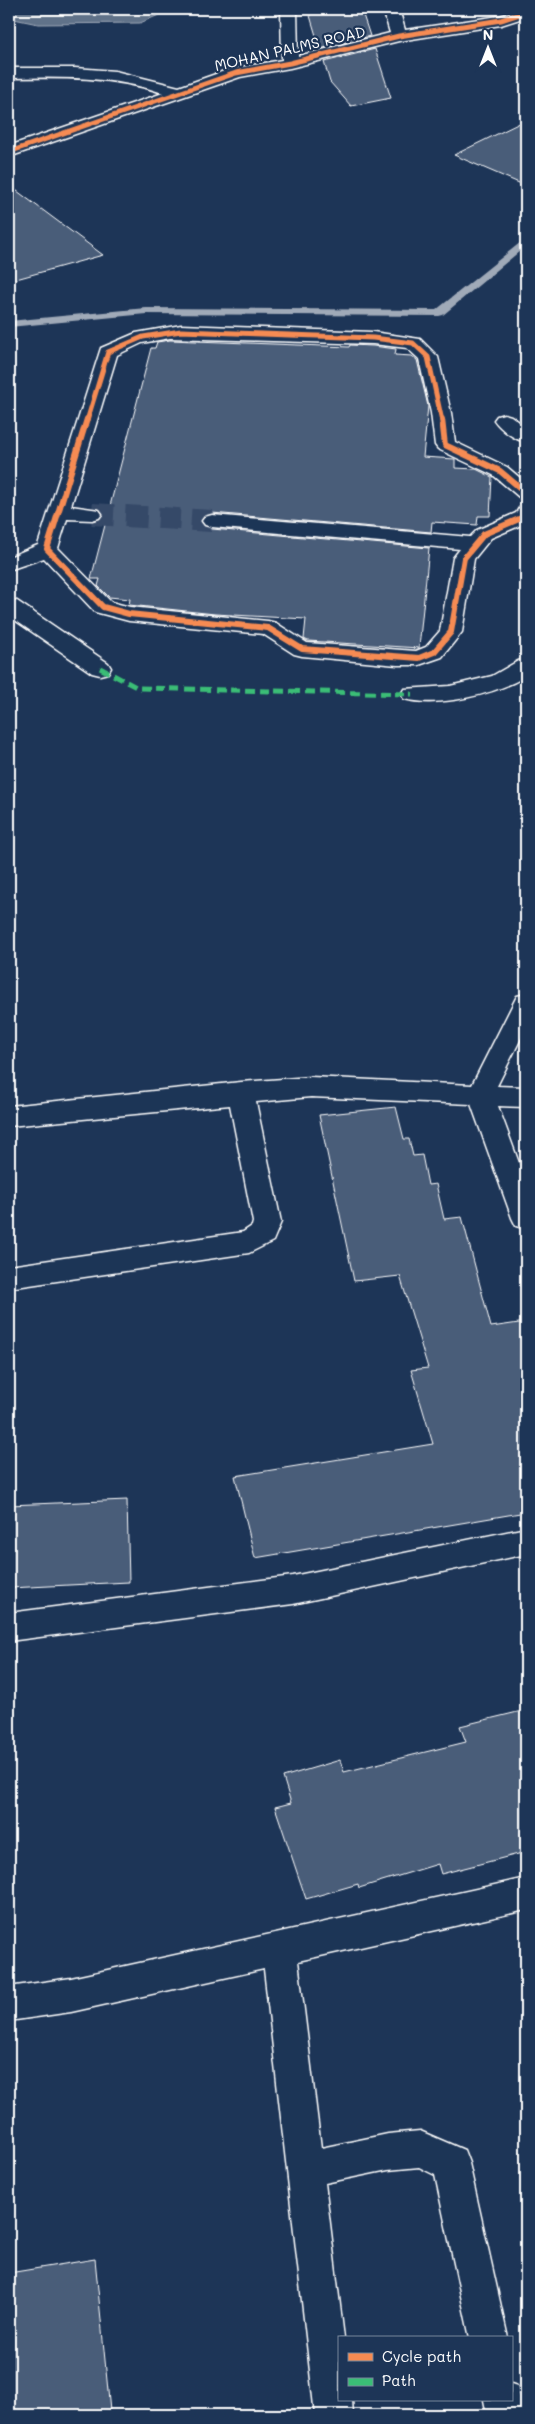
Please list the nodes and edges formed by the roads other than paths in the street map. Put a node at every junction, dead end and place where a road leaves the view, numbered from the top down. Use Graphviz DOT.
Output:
graph roads {
  1 [pos="289,9"];
  2 [pos="391,9"];
  3 [pos="526,12"];
  4 [pos="399,36"];
  5 [pos="290,63"];
  6 [pos="9,73"];
  7 [pos="180,93"];
  8 [pos="9,152"];
  9 [pos="504,420"];
  10 [pos="526,436"];
  11 [pos="526,493"];
  12 [pos="58,512"];
  13 [pos="526,512"];
  14 [pos="92,514"];
  15 [pos="212,521"];
  16 [pos="476,544"];
  17 [pos="47,549"];
  18 [pos="9,564"];
  19 [pos="9,606"];
  20 [pos="526,666"];
  21 [pos="100,668"];
  22 [pos="412,694"];
  23 [pos="526,1004"];
  24 [pos="241,1092"];
  25 [pos="480,1094"];
  26 [pos="526,1097"];
  27 [pos="9,1116"];
  28 [pos="526,1218"];
  29 [pos="9,1277"];
  30 [pos="526,1541"];
  31 [pos="9,1627"];
  32 [pos="526,1894"];
  33 [pos="279,1949"];
  34 [pos="9,2004"];
  35 [pos="305,2169"];
  36 [pos="489,2336"];
  37 [pos="503,2402"];
  38 [pos="334,2415"];
  39 [pos="506,2415"];
  1 -- 5 [label="street"];
  2 -- 4 [label="street"];
  3 -- 4 [label="street, MOHAN PALMS ROAD"];
  4 -- 5 [label="street, MOHAN PALMS ROAD"];
  5 -- 7 [label="street, MOHAN PALMS ROAD"];
  6 -- 7 [label="street"];
  7 -- 8 [label="street, MOHAN PALMS ROAD"];
  9 -- 10 [label="street"];
  11 -- 12 [label="street"];
  12 -- 14 [label="street"];
  12 -- 17 [label="street"];
  13 -- 16 [label="street"];
  15 -- 16 [label="street"];
  16 -- 17 [label="street"];
  17 -- 18 [label="street"];
  19 -- 21 [label="street"];
  20 -- 22 [label="street"];
  23 -- 25 [label="street"];
  24 -- 25 [label="street"];
  24 -- 27 [label="street"];
  24 -- 29 [label="street"];
  25 -- 26 [label="street"];
  25 -- 28 [label="street"];
  30 -- 31 [label="street"];
  32 -- 33 [label="street"];
  33 -- 34 [label="street"];
  33 -- 35 [label="street"];
  35 -- 36 [label="street"];
  35 -- 38 [label="street"];
  37 -- 39 [label="street"];
}
